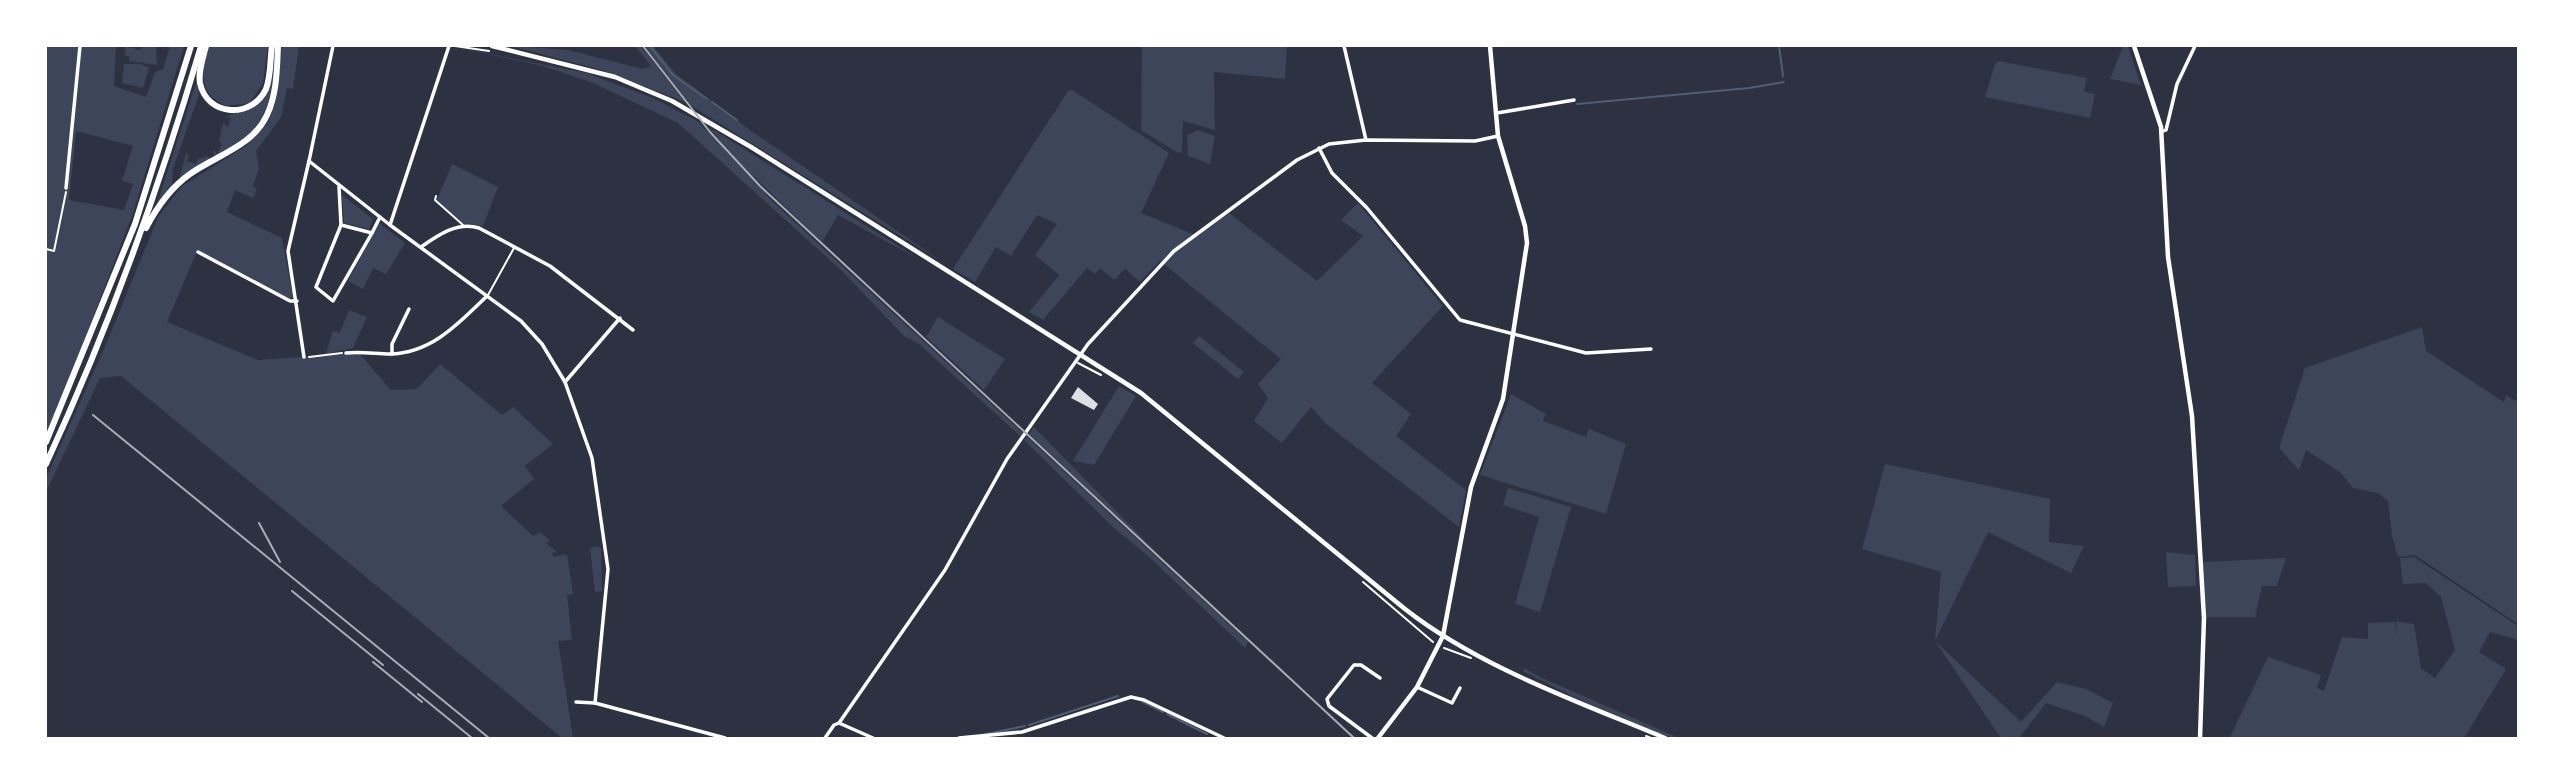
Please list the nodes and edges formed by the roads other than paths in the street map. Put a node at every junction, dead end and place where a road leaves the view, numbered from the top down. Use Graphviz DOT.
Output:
graph roads {
  1 [pos="80,46"];
  2 [pos="191,46"];
  3 [pos="203,46"];
  4 [pos="271,46"];
  5 [pos="279,46"];
  6 [pos="333,46"];
  7 [pos="449,46"];
  8 [pos="492,46"];
  9 [pos="1344,46"];
  10 [pos="1490,46"];
  11 [pos="2134,46"];
  12 [pos="2195,46"];
  13 [pos="1574,100"];
  14 [pos="1497,113"];
  15 [pos="2161,132"];
  16 [pos="1498,136"];
  17 [pos="1366,140"];
  18 [pos="1319,148"];
  19 [pos="309,161"];
  20 [pos="339,187"];
  21 [pos="66,188"];
  22 [pos="436,196"];
  23 [pos="380,218"];
  24 [pos="341,225"];
  25 [pos="390,225"];
  26 [pos="464,226"];
  27 [pos="372,233"];
  28 [pos="514,246"];
  29 [pos="421,247"];
  30 [pos="198,252"];
  31 [pos="130,262"];
  32 [pos="487,296"];
  33 [pos="297,301"];
  34 [pos="409,309"];
  35 [pos="620,318"];
  36 [pos="633,330"];
  37 [pos="1512,333"];
  38 [pos="1651,349"];
  39 [pos="346,353"];
  40 [pos="392,354"];
  41 [pos="1082,355"];
  42 [pos="304,357"];
  43 [pos="565,383"];
  44 [pos="46,442"];
  45 [pos="46,464"];
  46 [pos="1443,636"];
  47 [pos="1380,678"];
  48 [pos="1417,687"];
  49 [pos="1460,688"];
  50 [pos="576,702"];
  51 [pos="595,703"];
  52 [pos="839,723"];
  53 [pos="725,738"];
  54 [pos="825,738"];
  55 [pos="873,738"];
  56 [pos="960,738"];
  57 [pos="1224,738"];
  58 [pos="1372,738"];
  59 [pos="1378,738"];
  60 [pos="1665,738"];
  61 [pos="2200,738"];
  1 -- 21 [label="street"];
  2 -- 44 [label="highway"];
  3 -- 4 [label="highway"];
  3 -- 31 [label="highway"];
  5 -- 31 [label="highway"];
  6 -- 19 [label="street"];
  7 -- 25 [label="street"];
  8 -- 41 [label="main road"];
  9 -- 17 [label="street"];
  10 -- 14 [label="main road"];
  11 -- 15 [label="main road"];
  12 -- 15 [label="street"];
  13 -- 14 [label="street"];
  14 -- 16 [label="main road"];
  15 -- 61 [label="main road"];
  16 -- 17 [label="street"];
  16 -- 37 [label="main road"];
  17 -- 18 [label="street"];
  18 -- 37 [label="street"];
  18 -- 41 [label="street"];
  19 -- 20 [label="street"];
  19 -- 33 [label="street"];
  20 -- 23 [label="street"];
  20 -- 24 [label="street"];
  22 -- 26 [label="lane"];
  23 -- 25 [label="street"];
  23 -- 27 [label="street"];
  24 -- 27 [label="street"];
  24 -- 27 [label="street"];
  25 -- 29 [label="street"];
  26 -- 28 [label="street"];
  26 -- 29 [label="street"];
  28 -- 32 [label="lane"];
  28 -- 35 [label="street"];
  29 -- 32 [label="street"];
  30 -- 33 [label="street"];
  31 -- 45 [label="highway"];
  32 -- 40 [label="street"];
  32 -- 43 [label="street"];
  33 -- 42 [label="street"];
  34 -- 40 [label="street"];
  35 -- 36 [label="street"];
  35 -- 43 [label="street"];
  37 -- 38 [label="street"];
  37 -- 46 [label="main road"];
  39 -- 40 [label="street"];
  41 -- 46 [label="main road"];
  41 -- 52 [label="street"];
  43 -- 51 [label="street"];
  46 -- 48 [label="main road"];
  46 -- 60 [label="main road"];
  47 -- 58 [label="street"];
  48 -- 49 [label="street"];
  48 -- 59 [label="main road"];
  50 -- 51 [label="street"];
  51 -- 53 [label="street"];
  52 -- 54 [label="street"];
  52 -- 55 [label="street"];
  56 -- 57 [label="street"];
}
